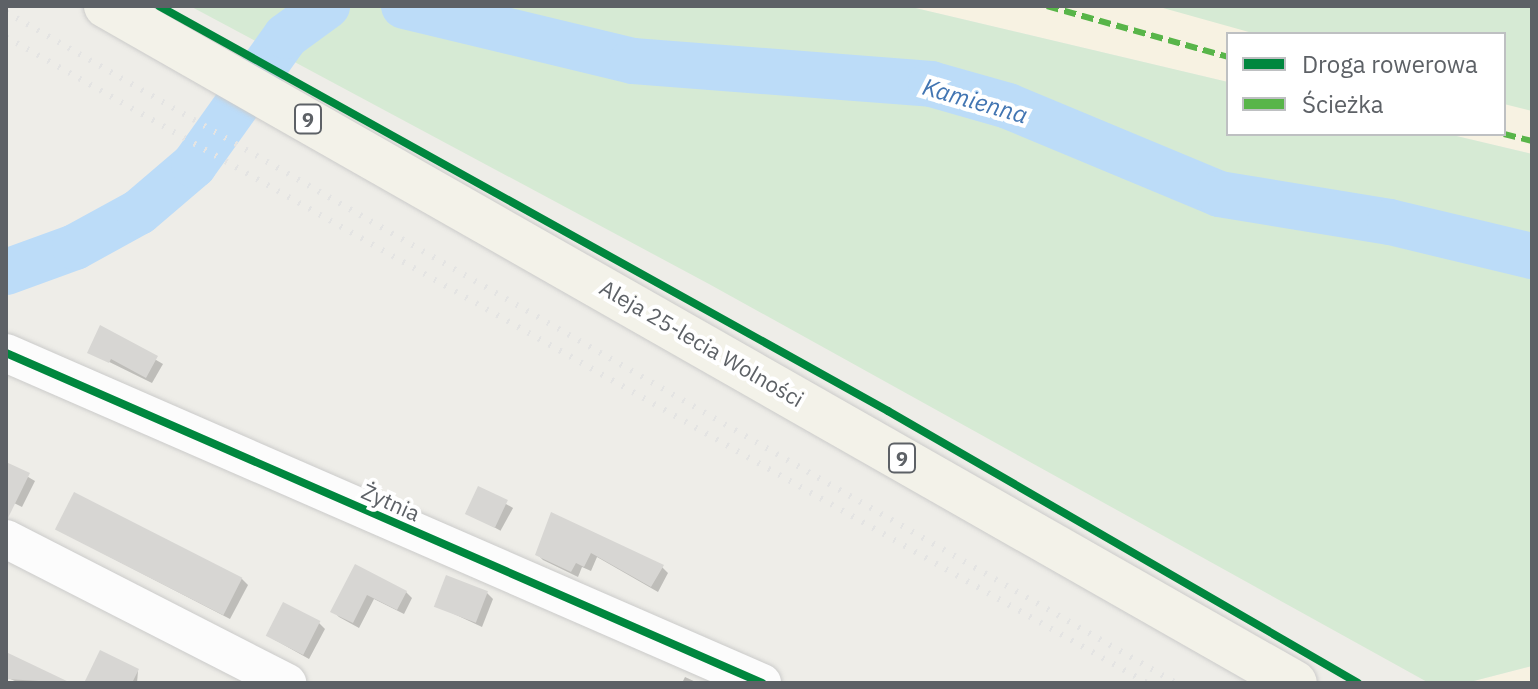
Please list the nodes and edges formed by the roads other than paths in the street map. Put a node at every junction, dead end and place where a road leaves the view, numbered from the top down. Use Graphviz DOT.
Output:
graph roads {
  1 [pos="106,6"];
  2 [pos="6,353"];
  3 [pos="6,539"];
  4 [pos="287,683"];
  5 [pos="762,683"];
  6 [pos="1295,683"];
  1 -- 6 [label="main road, Aleja 25-lecia Wolności / 9"];
  2 -- 5 [label="street, Żytnia"];
  3 -- 4 [label="street"];
}
